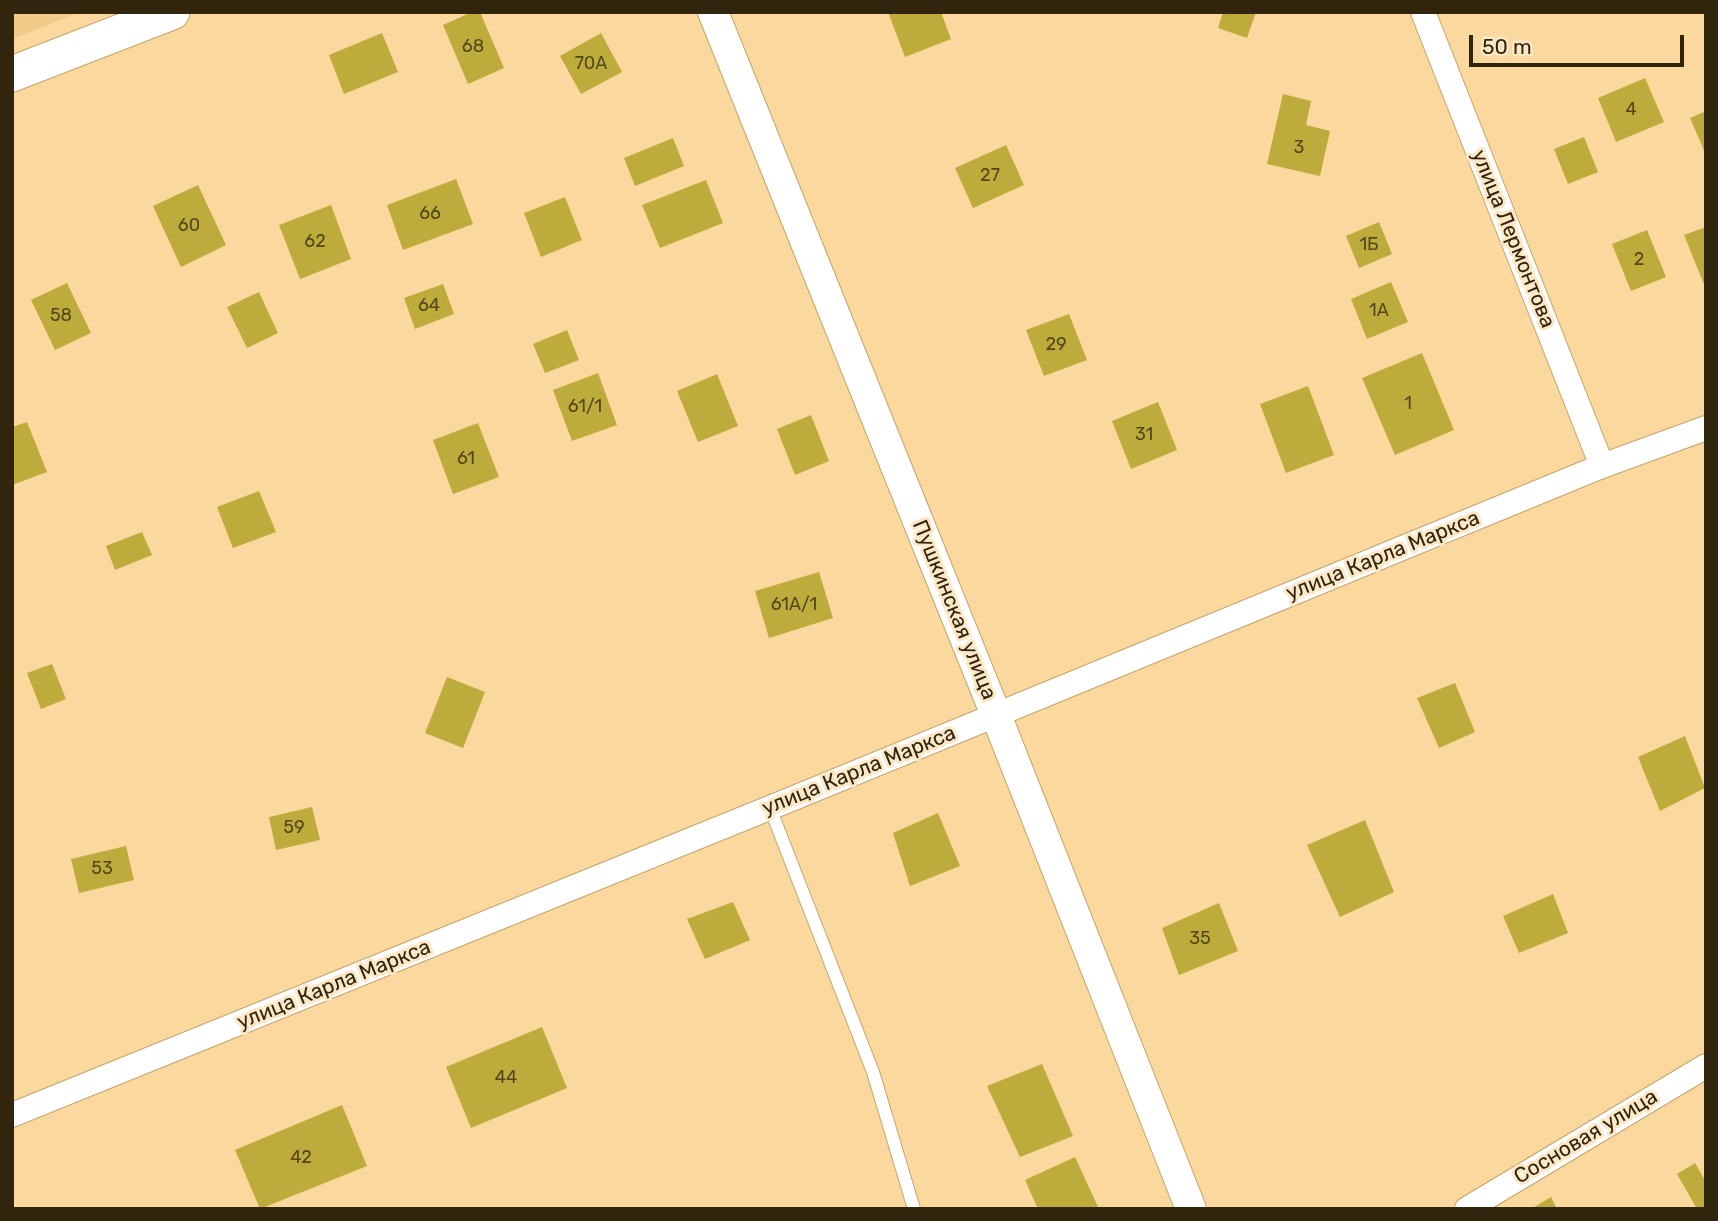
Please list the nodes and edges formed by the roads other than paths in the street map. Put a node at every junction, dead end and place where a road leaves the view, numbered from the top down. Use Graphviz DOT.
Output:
graph roads {
  1 [pos="172,12"];
  2 [pos="713,12"];
  3 [pos="1423,12"];
  4 [pos="12,74"];
  5 [pos="1706,428"];
  6 [pos="1602,466"];
  7 [pos="996,715"];
  8 [pos="770,808"];
  9 [pos="1706,1066"];
  10 [pos="12,1115"];
  11 [pos="915,1209"];
  12 [pos="1191,1209"];
  13 [pos="1467,1209"];
  1 -- 4 [label="main road"];
  2 -- 7 [label="street, Пушкинская улица"];
  3 -- 6 [label="street, улица Лермонтова"];
  5 -- 6 [label="street, улица Карла Маркса"];
  6 -- 7 [label="street, улица Карла Маркса"];
  7 -- 8 [label="street, улица Карла Маркса"];
  7 -- 12 [label="street, Пушкинская улица"];
  8 -- 10 [label="street, улица Карла Маркса"];
  8 -- 11 [label="lane"];
  9 -- 13 [label="street, Сосновая улица"];
}
